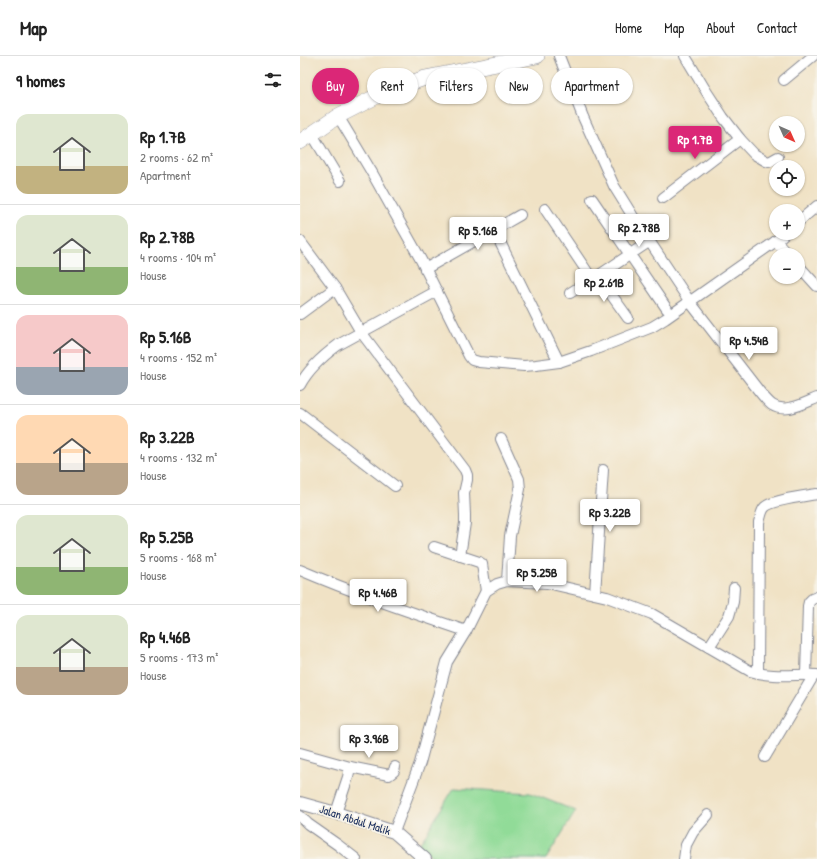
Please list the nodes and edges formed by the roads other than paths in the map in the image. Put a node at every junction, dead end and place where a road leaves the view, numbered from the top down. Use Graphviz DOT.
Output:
graph roads {
  1 [pos="537,56"];
  2 [pos="559,56"];
  3 [pos="685,56"];
  4 [pos="813,56"];
  5 [pos="784,80"];
  6 [pos="338,116"];
  7 [pos="306,138"];
  8 [pos="740,139"];
  9 [pos="778,157"];
  10 [pos="340,181"];
  11 [pos="663,198"];
  12 [pos="592,199"];
  13 [pos="817,206"];
  14 [pos="545,209"];
  15 [pos="520,215"];
  16 [pos="805,216"];
  17 [pos="494,230"];
  18 [pos="300,241"];
  19 [pos="650,241"];
  20 [pos="776,241"];
  21 [pos="782,248"];
  22 [pos="630,254"];
  23 [pos="426,269"];
  24 [pos="805,273"];
  25 [pos="595,277"];
  26 [pos="817,286"];
  27 [pos="335,288"];
  28 [pos="437,291"];
  29 [pos="570,293"];
  30 [pos="690,302"];
  31 [pos="667,309"];
  32 [pos="300,314"];
  33 [pos="628,318"];
  34 [pos="361,332"];
  35 [pos="559,362"];
  36 [pos="300,385"];
  37 [pos="817,398"];
  38 [pos="300,413"];
  39 [pos="501,439"];
  40 [pos="603,470"];
  41 [pos="395,486"];
  42 [pos="817,494"];
  43 [pos="434,547"];
  44 [pos="460,556"];
  45 [pos="300,570"];
  46 [pos="507,581"];
  47 [pos="734,588"];
  48 [pos="486,591"];
  49 [pos="595,594"];
  50 [pos="817,598"];
  51 [pos="466,631"];
  52 [pos="709,647"];
  53 [pos="758,673"];
  54 [pos="812,675"];
  55 [pos="300,753"];
  56 [pos="765,757"];
  57 [pos="350,766"];
  58 [pos="396,767"];
  59 [pos="300,803"];
  60 [pos="336,813"];
  61 [pos="708,814"];
  62 [pos="300,816"];
  63 [pos="394,832"];
  64 [pos="356,859"];
  65 [pos="425,859"];
  66 [pos="684,859"];
  1 -- 6 [label="main road"];
  2 -- 19 [label="street"];
  3 -- 8 [label="street"];
  4 -- 5 [label="street"];
  6 -- 7 [label="main road"];
  6 -- 23 [label="street"];
  7 -- 10 [label="street"];
  8 -- 9 [label="street"];
  8 -- 11 [label="street"];
  12 -- 22 [label="street"];
  13 -- 16 [label="street"];
  14 -- 25 [label="street"];
  15 -- 17 [label="street"];
  17 -- 23 [label="street"];
  17 -- 35 [label="street"];
  18 -- 27 [label="street"];
  19 -- 22 [label="street"];
  19 -- 30 [label="street"];
  20 -- 21 [label="street"];
  20 -- 30 [label="street"];
  22 -- 25 [label="street"];
  22 -- 31 [label="street"];
  23 -- 28 [label="street"];
  24 -- 26 [label="street"];
  25 -- 29 [label="street"];
  25 -- 33 [label="street"];
  27 -- 32 [label="street"];
  27 -- 34 [label="street"];
  28 -- 34 [label="street"];
  28 -- 35 [label="street"];
  30 -- 35 [label="street"];
  30 -- 37 [label="street"];
  34 -- 36 [label="street"];
  34 -- 44 [label="street"];
  38 -- 41 [label="street"];
  39 -- 46 [label="street"];
  40 -- 49 [label="street"];
  42 -- 53 [label="street"];
  43 -- 44 [label="street"];
  44 -- 48 [label="street"];
  45 -- 51 [label="street"];
  46 -- 48 [label="street"];
  46 -- 49 [label="street"];
  47 -- 52 [label="street"];
  48 -- 51 [label="street"];
  49 -- 52 [label="street"];
  50 -- 54 [label="street"];
  51 -- 63 [label="street"];
  52 -- 53 [label="street"];
  53 -- 54 [label="street"];
  54 -- 56 [label="street"];
  55 -- 57 [label="street"];
  57 -- 58 [label="street"];
  57 -- 60 [label="street"];
  59 -- 60 [label="street, Jalan Abdul Malik"];
  60 -- 63 [label="street, Jalan Abdul Malik"];
  61 -- 66 [label="street"];
  62 -- 64 [label="street"];
  63 -- 65 [label="street, Jalan Abdul Malik"];
}
